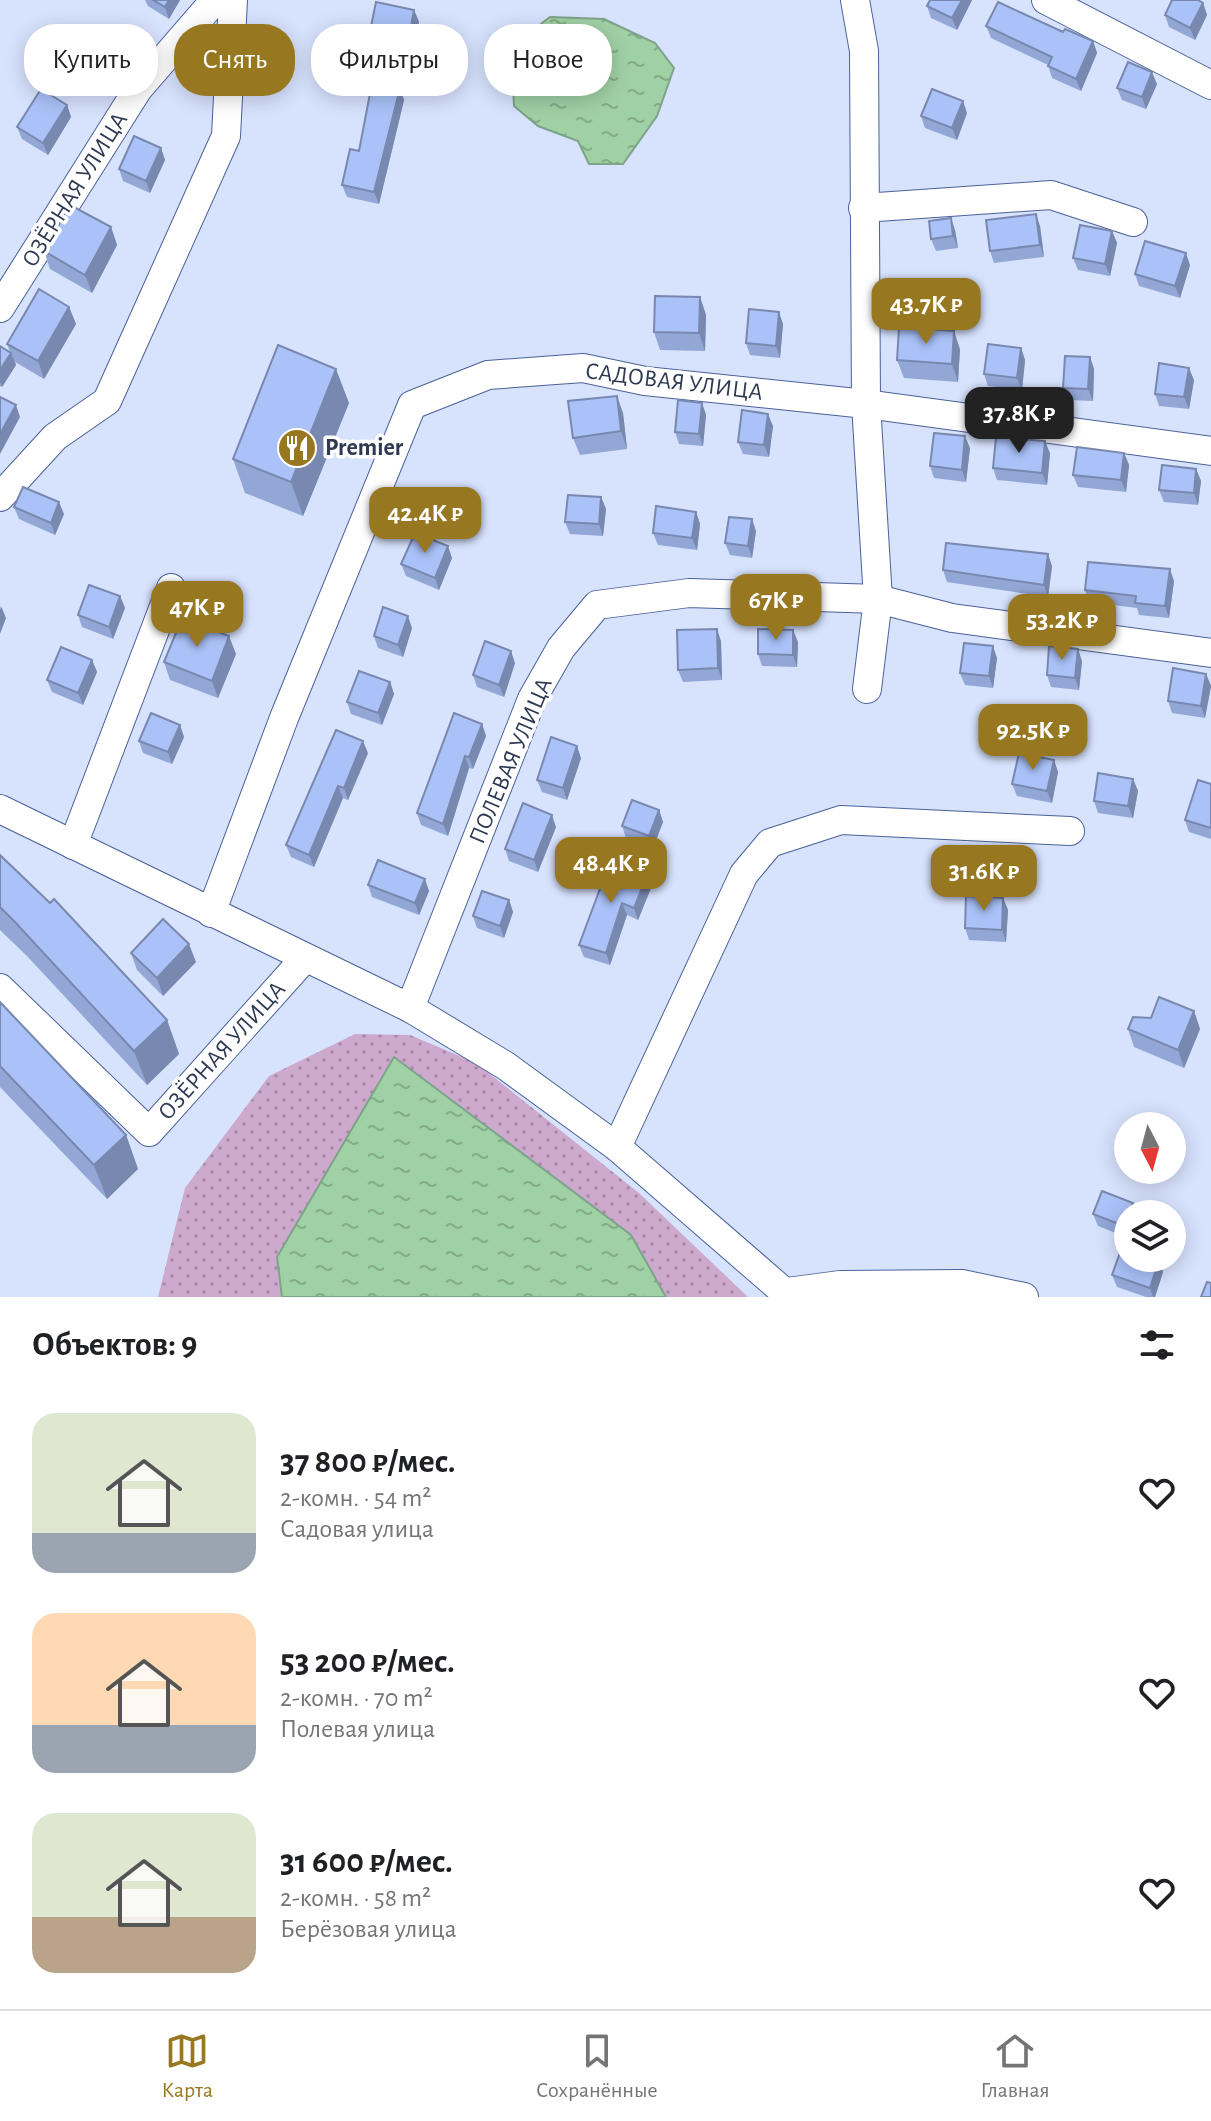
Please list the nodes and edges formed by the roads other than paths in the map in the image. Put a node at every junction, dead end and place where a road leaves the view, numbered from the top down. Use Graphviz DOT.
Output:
graph roads {
  1 [pos="215,0"];
  2 [pos="233,0"];
  3 [pos="855,0"];
  4 [pos="1046,0"];
  5 [pos="1211,85"];
  6 [pos="863,208"];
  7 [pos="1133,222"];
  8 [pos="0,308"];
  9 [pos="866,404"];
  10 [pos="1211,451"];
  11 [pos="0,497"];
  12 [pos="171,588"];
  13 [pos="878,599"];
  14 [pos="1211,653"];
  15 [pos="867,689"];
  16 [pos="0,809"];
  17 [pos="1070,831"];
  18 [pos="78,833"];
  19 [pos="211,913"];
  20 [pos="305,958"];
  21 [pos="0,988"];
  22 [pos="410,1008"];
  23 [pos="617,1147"];
  24 [pos="788,1295"];
  25 [pos="1024,1297"];
  1 -- 8 [label="street, ОЗЁРНАЯ УЛИЦА"];
  2 -- 11 [label="street"];
  3 -- 6 [label="street"];
  4 -- 5 [label="street"];
  6 -- 7 [label="street"];
  6 -- 9 [label="street"];
  9 -- 10 [label="street, САДОВАЯ УЛИЦА"];
  9 -- 13 [label="street"];
  9 -- 19 [label="street, САДОВАЯ УЛИЦА"];
  12 -- 18 [label="street"];
  13 -- 14 [label="street, ПОЛЕВАЯ УЛИЦА"];
  13 -- 15 [label="street"];
  13 -- 22 [label="street, ПОЛЕВАЯ УЛИЦА"];
  16 -- 18 [label="street"];
  17 -- 23 [label="street"];
  18 -- 19 [label="street"];
  19 -- 20 [label="street"];
  20 -- 21 [label="street, ОЗЁРНАЯ УЛИЦА"];
  20 -- 22 [label="street"];
  22 -- 23 [label="street"];
  23 -- 24 [label="street"];
  24 -- 25 [label="street"];
}
